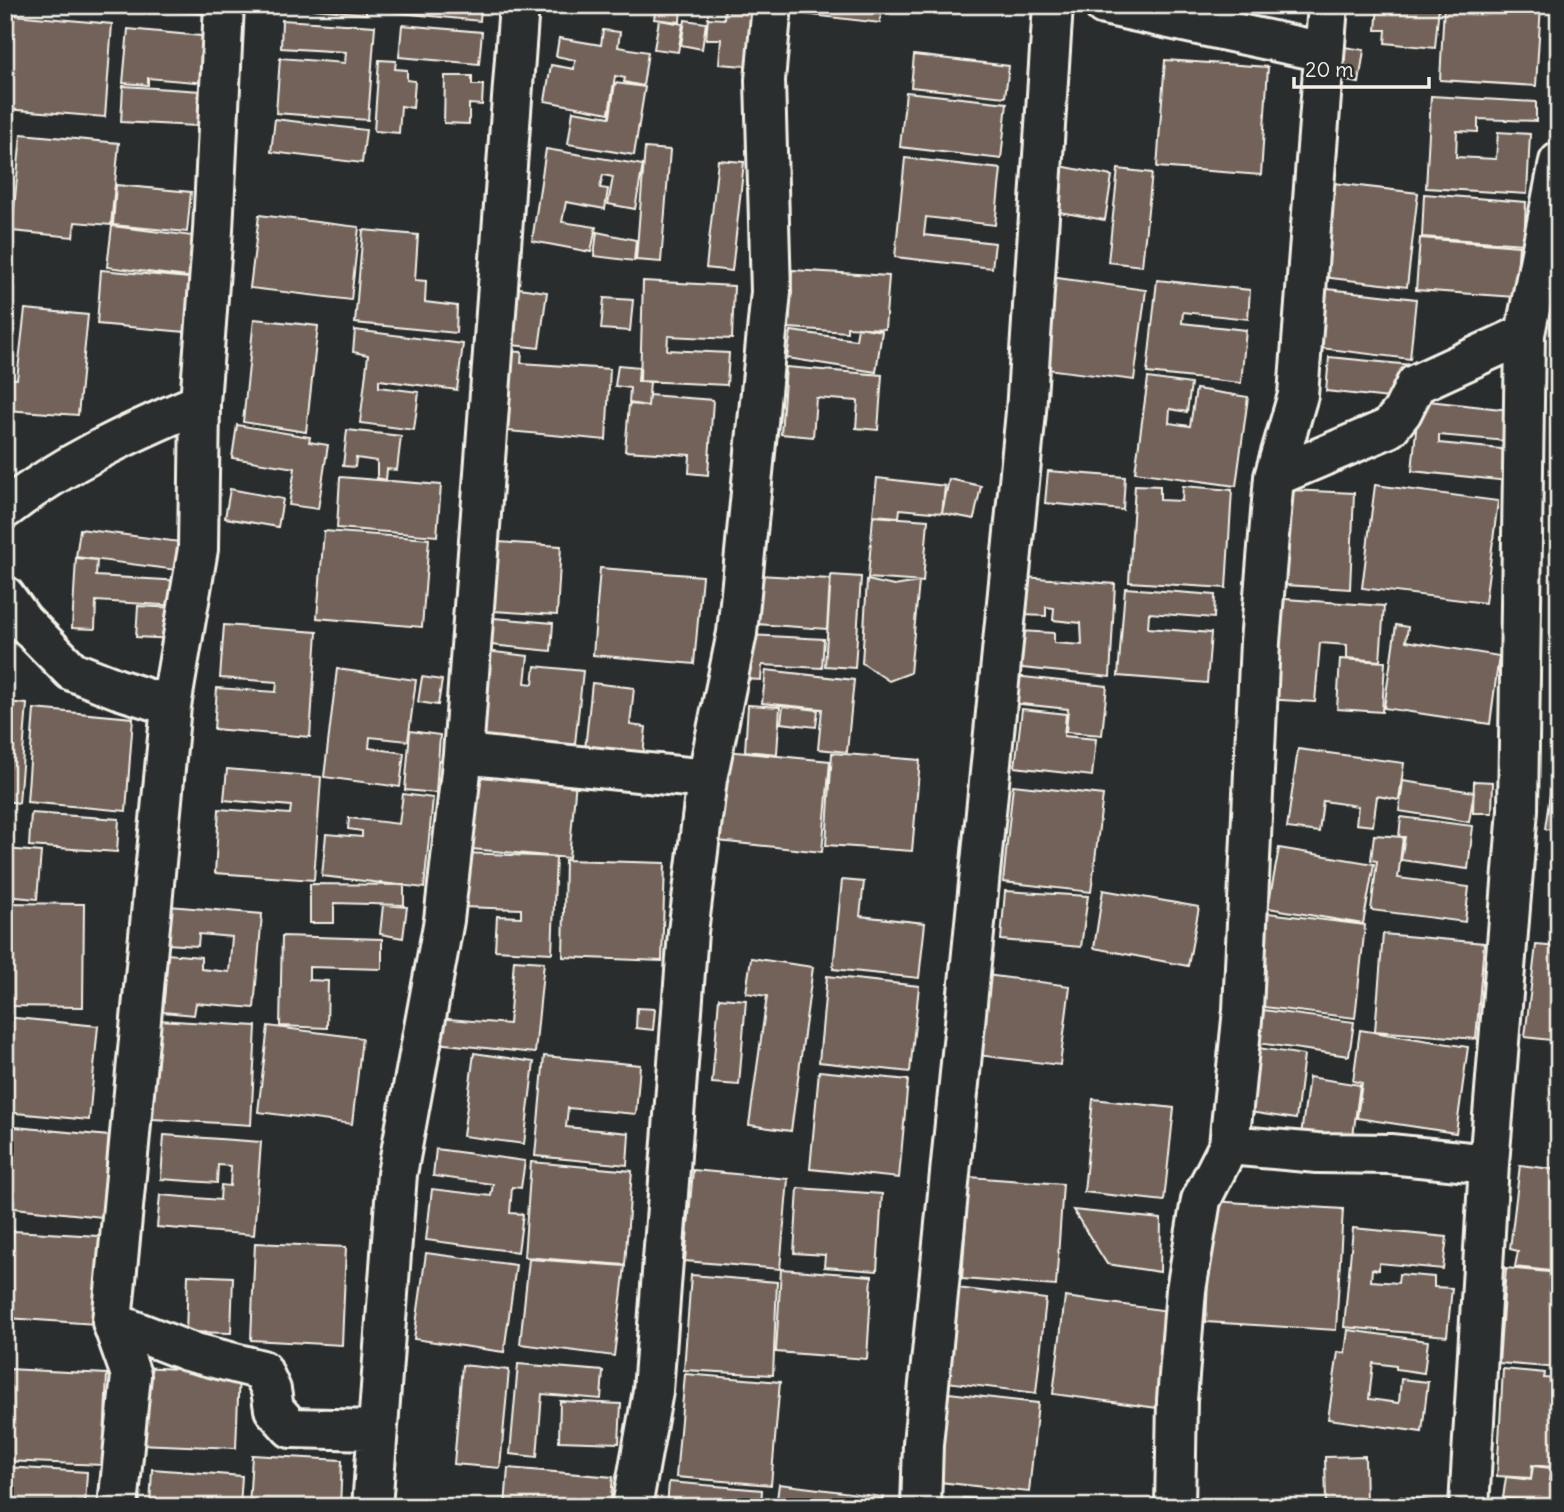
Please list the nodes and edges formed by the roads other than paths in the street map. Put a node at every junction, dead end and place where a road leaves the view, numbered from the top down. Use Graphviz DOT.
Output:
graph roads {
  1 [pos="224,5"];
  2 [pos="519,5"];
  3 [pos="772,5"];
  4 [pos="1053,5"];
  5 [pos="1104,5"];
  6 [pos="1328,5"];
  7 [pos="1324,52"];
  8 [pos="1559,162"];
  9 [pos="1525,334"];
  10 [pos="200,403"];
  11 [pos="1274,477"];
  12 [pos="5,509"];
  13 [pos="5,596"];
  14 [pos="171,706"];
  15 [pos="463,754"];
  16 [pos="707,779"];
  17 [pos="1229,1145"];
  18 [pos="1489,1164"];
  19 [pos="112,1322"];
  20 [pos="376,1430"];
  21 [pos="118,1507"];
  22 [pos="372,1507"];
  23 [pos="632,1507"];
  24 [pos="921,1507"];
  25 [pos="1175,1507"];
  26 [pos="1469,1507"];
  1 -- 10 [label="street"];
  2 -- 15 [label="street"];
  3 -- 16 [label="street"];
  4 -- 24 [label="street"];
  5 -- 7 [label="street"];
  6 -- 7 [label="street"];
  7 -- 11 [label="street"];
  8 -- 9 [label="street"];
  9 -- 11 [label="street"];
  9 -- 18 [label="street"];
  10 -- 12 [label="street"];
  10 -- 14 [label="street"];
  11 -- 17 [label="street"];
  13 -- 14 [label="street"];
  14 -- 19 [label="street"];
  15 -- 16 [label="street"];
  15 -- 20 [label="street"];
  16 -- 23 [label="street"];
  17 -- 18 [label="street"];
  17 -- 25 [label="street"];
  18 -- 26 [label="street"];
  19 -- 20 [label="street"];
  19 -- 21 [label="street"];
  20 -- 22 [label="street"];
}
